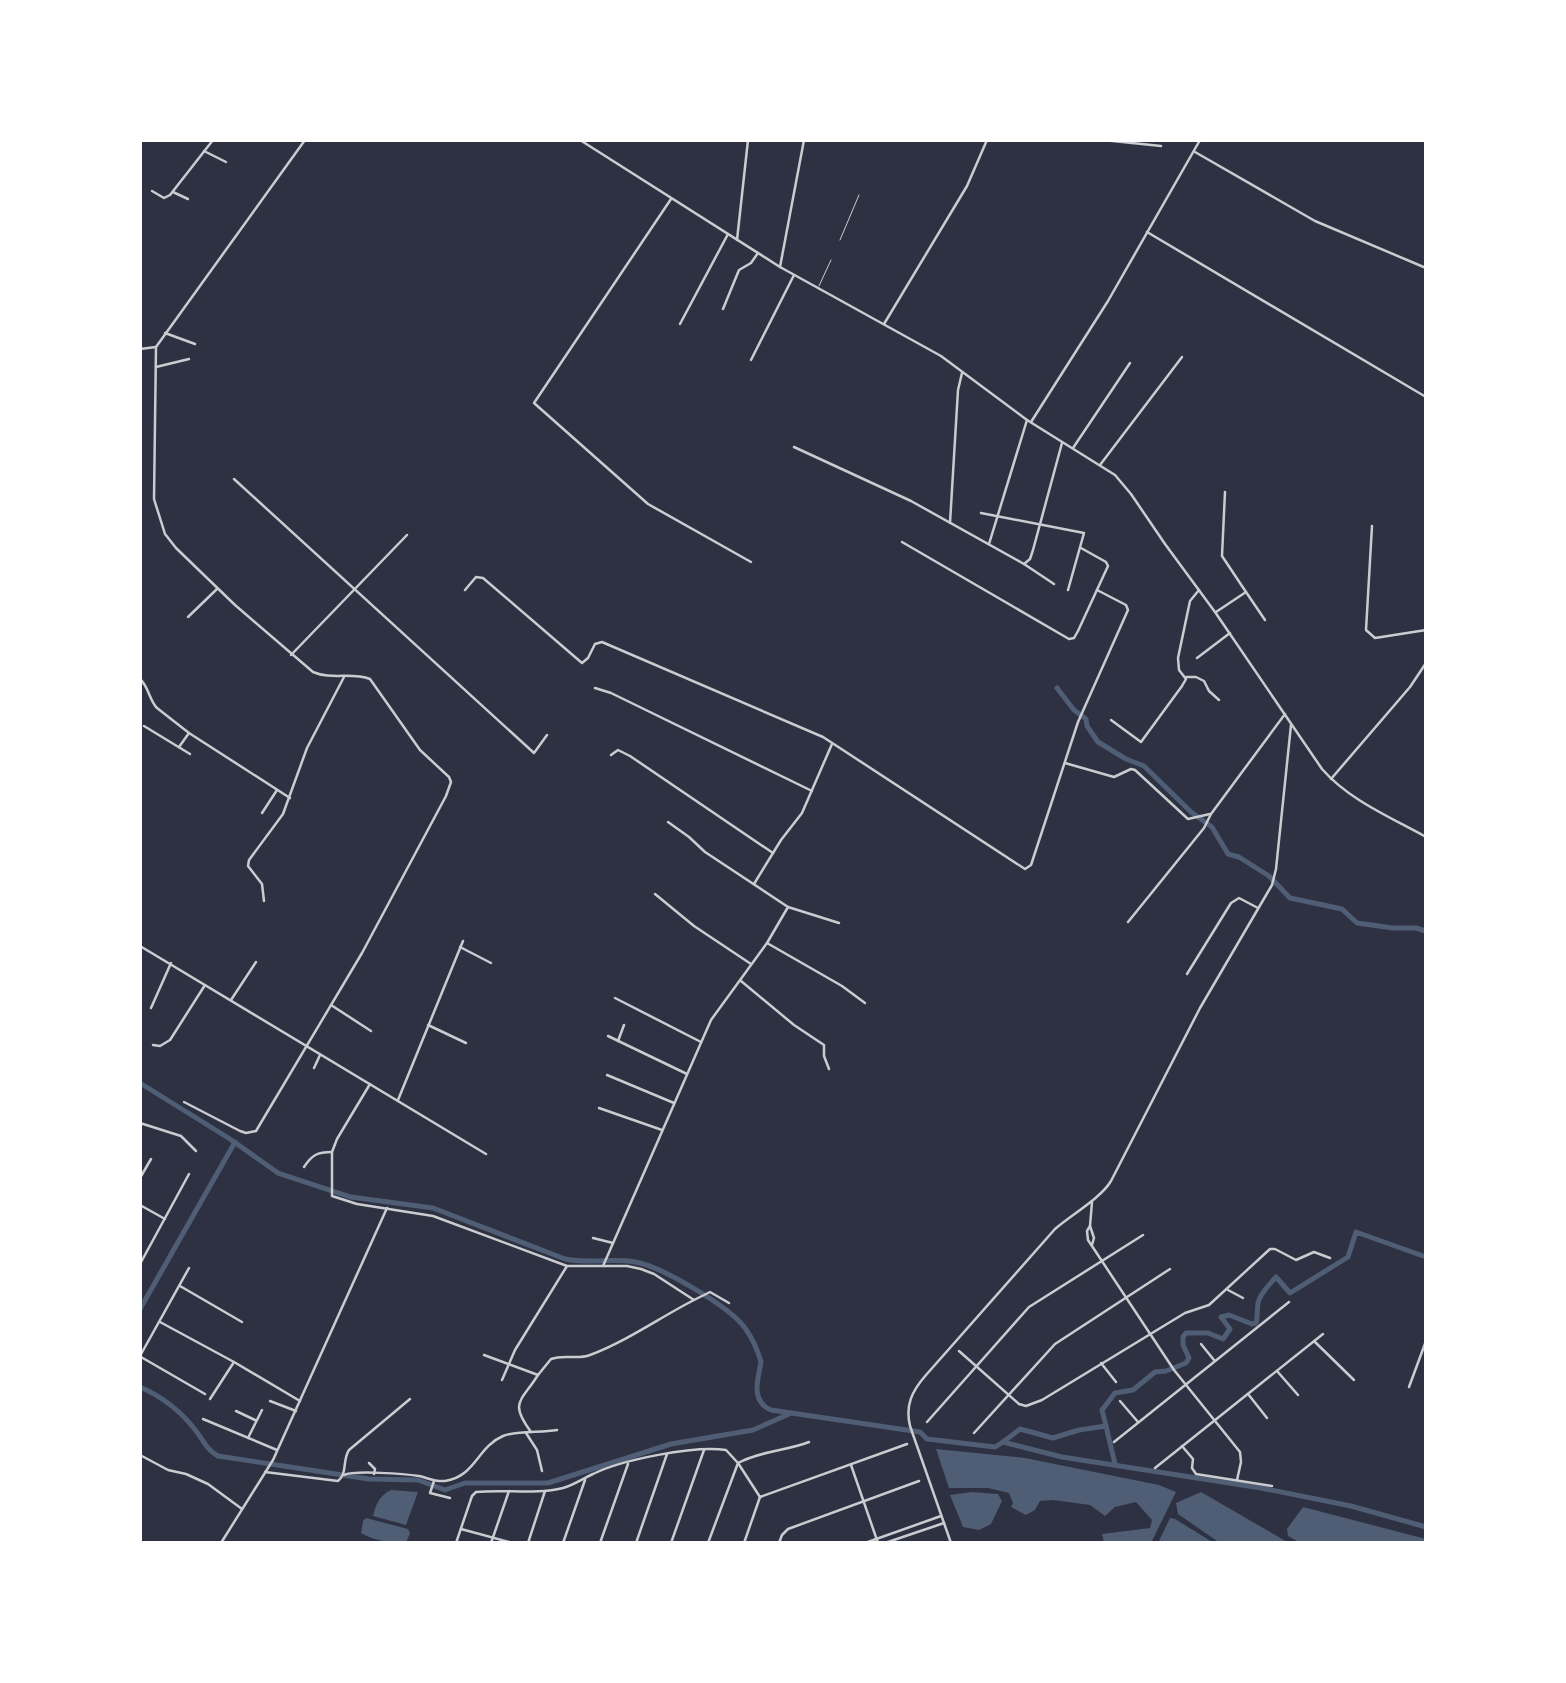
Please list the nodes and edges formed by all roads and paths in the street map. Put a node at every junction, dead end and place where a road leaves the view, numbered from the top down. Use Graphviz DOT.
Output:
graph roads {
  1 [pos="213,140"];
  2 [pos="305,140"];
  3 [pos="580,140"];
  4 [pos="748,140"];
  5 [pos="804,140"];
  6 [pos="987,140"];
  7 [pos="1103,140"];
  8 [pos="1200,140"];
  9 [pos="1161,146"];
  10 [pos="205,151"];
  11 [pos="1194,151"];
  12 [pos="226,162"];
  13 [pos="152,191"];
  14 [pos="173,192"];
  15 [pos="859,195"];
  16 [pos="188,199"];
  17 [pos="671,199"];
  18 [pos="1147,232"];
  19 [pos="728,234"];
  20 [pos="737,240"];
  21 [pos="840,240"];
  22 [pos="758,253"];
  23 [pos="831,260"];
  24 [pos="780,267"];
  25 [pos="1426,268"];
  26 [pos="794,275"];
  27 [pos="818,288"];
  28 [pos="723,309"];
  29 [pos="680,324"];
  30 [pos="884,324"];
  31 [pos="165,333"];
  32 [pos="195,344"];
  33 [pos="156,347"];
  34 [pos="140,349"];
  35 [pos="1182,357"];
  36 [pos="189,359"];
  37 [pos="751,360"];
  38 [pos="1130,363"];
  39 [pos="156,367"];
  40 [pos="962,372"];
  41 [pos="1426,397"];
  42 [pos="1029,421"];
  43 [pos="1062,443"];
  44 [pos="794,447"];
  45 [pos="1072,449"];
  46 [pos="1100,465"];
  47 [pos="234,479"];
  48 [pos="1225,492"];
  49 [pos="981,513"];
  50 [pos="997,517"];
  51 [pos="950,523"];
  52 [pos="1040,523"];
  53 [pos="1372,526"];
  54 [pos="407,535"];
  55 [pos="902,542"];
  56 [pos="989,545"];
  57 [pos="1082,548"];
  58 [pos="751,562"];
  59 [pos="1024,564"];
  60 [pos="1054,584"];
  61 [pos="217,589"];
  62 [pos="356,589"];
  63 [pos="465,590"];
  64 [pos="1068,590"];
  65 [pos="1097,590"];
  66 [pos="1199,590"];
  67 [pos="1246,592"];
  68 [pos="1215,612"];
  69 [pos="188,617"];
  70 [pos="1265,620"];
  71 [pos="1426,630"];
  72 [pos="1230,633"];
  73 [pos="291,655"];
  74 [pos="1197,658"];
  75 [pos="1426,663"];
  76 [pos="344,677"];
  77 [pos="1186,677"];
  78 [pos="140,679"];
  79 [pos="595,688"];
  80 [pos="1219,700"];
  81 [pos="1285,714"];
  82 [pos="1111,720"];
  83 [pos="1291,723"];
  84 [pos="144,726"];
  85 [pos="189,733"];
  86 [pos="547,735"];
  87 [pos="832,743"];
  88 [pos="179,747"];
  89 [pos="190,754"];
  90 [pos="611,755"];
  91 [pos="1065,763"];
  92 [pos="1331,779"];
  93 [pos="277,790"];
  94 [pos="812,791"];
  95 [pos="290,798"];
  96 [pos="262,813"];
  97 [pos="1211,814"];
  98 [pos="668,822"];
  99 [pos="1426,837"];
  100 [pos="773,853"];
  101 [pos="754,884"];
  102 [pos="655,894"];
  103 [pos="264,901"];
  104 [pos="788,907"];
  105 [pos="1258,908"];
  106 [pos="1128,922"];
  107 [pos="839,923"];
  108 [pos="463,941"];
  109 [pos="767,943"];
  110 [pos="140,946"];
  111 [pos="460,947"];
  112 [pos="256,962"];
  113 [pos="171,963"];
  114 [pos="491,963"];
  115 [pos="751,964"];
  116 [pos="1188,974"];
  117 [pos="741,981"];
  118 [pos="205,984"];
  119 [pos="615,998"];
  120 [pos="232,1000"];
  121 [pos="865,1003"];
  122 [pos="331,1005"];
  123 [pos="151,1008"];
  124 [pos="428,1026"];
  125 [pos="624,1026"];
  126 [pos="371,1031"];
  127 [pos="608,1036"];
  128 [pos="618,1041"];
  129 [pos="701,1042"];
  130 [pos="466,1043"];
  131 [pos="153,1045"];
  132 [pos="307,1046"];
  133 [pos="321,1054"];
  134 [pos="314,1068"];
  135 [pos="829,1069"];
  136 [pos="687,1073"];
  137 [pos="607,1075"];
  138 [pos="370,1084"];
  139 [pos="398,1100"];
  140 [pos="184,1102"];
  141 [pos="674,1103"];
  142 [pos="599,1108"];
  143 [pos="140,1123"];
  144 [pos="663,1130"];
  145 [pos="196,1151"];
  146 [pos="332,1153"];
  147 [pos="486,1154"];
  148 [pos="151,1159"];
  149 [pos="304,1167"];
  150 [pos="188,1174"];
  151 [pos="140,1178"];
  152 [pos="1092,1199"];
  153 [pos="140,1205"];
  154 [pos="387,1208"];
  155 [pos="165,1219"];
  156 [pos="1143,1235"];
  157 [pos="593,1238"];
  158 [pos="614,1243"];
  159 [pos="140,1250"];
  160 [pos="146,1253"];
  161 [pos="1330,1258"];
  162 [pos="1101,1261"];
  163 [pos="140,1264"];
  164 [pos="603,1265"];
  165 [pos="567,1266"];
  166 [pos="189,1268"];
  167 [pos="1170,1269"];
  168 [pos="180,1286"];
  169 [pos="1227,1289"];
  170 [pos="1125,1298"];
  171 [pos="1243,1298"];
  172 [pos="694,1300"];
  173 [pos="1289,1302"];
  174 [pos="729,1303"];
  175 [pos="160,1322"];
  176 [pos="243,1322"];
  177 [pos="1149,1333"];
  178 [pos="1323,1334"];
  179 [pos="140,1339"];
  180 [pos="1314,1341"];
  181 [pos="1426,1341"];
  182 [pos="147,1343"];
  183 [pos="1201,1344"];
  184 [pos="959,1351"];
  185 [pos="1424,1353"];
  186 [pos="484,1355"];
  187 [pos="140,1356"];
  188 [pos="1215,1361"];
  189 [pos="234,1362"];
  190 [pos="508,1363"];
  191 [pos="1101,1363"];
  192 [pos="976,1367"];
  193 [pos="1277,1371"];
  194 [pos="538,1375"];
  195 [pos="502,1380"];
  196 [pos="1354,1380"];
  197 [pos="1115,1382"];
  198 [pos="1185,1386"];
  199 [pos="1409,1387"];
  200 [pos="205,1394"];
  201 [pos="1248,1394"];
  202 [pos="1009,1395"];
  203 [pos="1298,1395"];
  204 [pos="210,1399"];
  205 [pos="410,1399"];
  206 [pos="270,1401"];
  207 [pos="300,1401"];
  208 [pos="1120,1401"];
  209 [pos="262,1410"];
  210 [pos="236,1411"];
  211 [pos="296,1412"];
  212 [pos="1267,1418"];
  213 [pos="203,1419"];
  214 [pos="257,1421"];
  215 [pos="1213,1421"];
  216 [pos="927,1422"];
  217 [pos="1138,1423"];
  218 [pos="557,1430"];
  219 [pos="528,1433"];
  220 [pos="974,1433"];
  221 [pos="248,1438"];
  222 [pos="808,1441"];
  223 [pos="1114,1442"];
  224 [pos="907,1444"];
  225 [pos="1182,1446"];
  226 [pos="277,1450"];
  227 [pos="704,1450"];
  228 [pos="667,1453"];
  229 [pos="140,1455"];
  230 [pos="738,1462"];
  231 [pos="369,1463"];
  232 [pos="628,1463"];
  233 [pos="851,1465"];
  234 [pos="1155,1468"];
  235 [pos="541,1471"];
  236 [pos="265,1472"];
  237 [pos="374,1474"];
  238 [pos="344,1475"];
  239 [pos="586,1478"];
  240 [pos="1237,1480"];
  241 [pos="434,1481"];
  242 [pos="919,1481"];
  243 [pos="1272,1486"];
  244 [pos="509,1491"];
  245 [pos="545,1491"];
  246 [pos="760,1497"];
  247 [pos="450,1498"];
  248 [pos="863,1501"];
  249 [pos="242,1509"];
  250 [pos="942,1516"];
  251 [pos="944,1523"];
  252 [pos="461,1529"];
  253 [pos="901,1530"];
  254 [pos="903,1537"];
  255 [pos="493,1538"];
  256 [pos="878,1541"];
  257 [pos="221,1543"];
  258 [pos="456,1543"];
  259 [pos="491,1543"];
  260 [pos="513,1543"];
  261 [pos="528,1543"];
  262 [pos="563,1543"];
  263 [pos="600,1543"];
  264 [pos="636,1543"];
  265 [pos="671,1543"];
  266 [pos="708,1543"];
  267 [pos="744,1543"];
  268 [pos="779,1543"];
  269 [pos="865,1543"];
  270 [pos="885,1543"];
  271 [pos="951,1543"];
  1 -- 10 [label="street"];
  2 -- 31 [label="street"];
  3 -- 17 [label="street"];
  4 -- 20 [label="street"];
  5 -- 24 [label="street"];
  6 -- 30 [label="street"];
  7 -- 9 [label="street"];
  8 -- 11 [label="street"];
  10 -- 12 [label="street"];
  10 -- 14 [label="street"];
  11 -- 18 [label="street"];
  11 -- 25 [label="street"];
  13 -- 14 [label="street"];
  14 -- 16 [label="street"];
  15 -- 21 [label="lane"];
  17 -- 19 [label="street"];
  17 -- 58 [label="street"];
  18 -- 41 [label="street"];
  18 -- 42 [label="street"];
  19 -- 20 [label="street"];
  19 -- 29 [label="street"];
  20 -- 22 [label="street"];
  22 -- 24 [label="street"];
  22 -- 28 [label="street"];
  23 -- 27 [label="lane"];
  24 -- 26 [label="street"];
  26 -- 27 [label="street"];
  26 -- 37 [label="street"];
  27 -- 30 [label="street"];
  30 -- 40 [label="street"];
  31 -- 32 [label="street"];
  31 -- 33 [label="street"];
  33 -- 34 [label="street"];
  33 -- 39 [label="street"];
  35 -- 46 [label="street"];
  36 -- 39 [label="street"];
  38 -- 45 [label="street"];
  39 -- 61 [label="street"];
  40 -- 42 [label="street"];
  40 -- 51 [label="street"];
  42 -- 43 [label="street"];
  42 -- 50 [label="street"];
  43 -- 45 [label="street"];
  43 -- 52 [label="street"];
  44 -- 51 [label="street"];
  45 -- 46 [label="street"];
  46 -- 66 [label="street"];
  47 -- 62 [label="street"];
  48 -- 67 [label="street"];
  49 -- 50 [label="street"];
  50 -- 52 [label="street"];
  50 -- 56 [label="street"];
  51 -- 56 [label="street"];
  52 -- 57 [label="street"];
  52 -- 59 [label="street"];
  53 -- 71 [label="street"];
  54 -- 62 [label="street"];
  55 -- 65 [label="street"];
  56 -- 59 [label="street"];
  57 -- 64 [label="street"];
  57 -- 65 [label="street"];
  59 -- 60 [label="street"];
  61 -- 69 [label="street"];
  61 -- 73 [label="street"];
  62 -- 73 [label="street"];
  62 -- 86 [label="street"];
  63 -- 87 [label="street"];
  65 -- 91 [label="street"];
  66 -- 68 [label="street"];
  66 -- 77 [label="street"];
  67 -- 68 [label="street"];
  67 -- 70 [label="street"];
  68 -- 72 [label="street"];
  72 -- 74 [label="street"];
  72 -- 81 [label="street"];
  73 -- 76 [label="street"];
  75 -- 92 [label="street"];
  76 -- 95 [label="street"];
  76 -- 122 [label="street"];
  77 -- 80 [label="street"];
  77 -- 82 [label="street"];
  78 -- 85 [label="street"];
  79 -- 94 [label="street"];
  81 -- 83 [label="street"];
  81 -- 97 [label="street"];
  83 -- 92 [label="street"];
  83 -- 105 [label="street"];
  84 -- 88 [label="street"];
  85 -- 88 [label="street"];
  85 -- 93 [label="street"];
  87 -- 91 [label="street"];
  87 -- 94 [label="street"];
  88 -- 89 [label="street"];
  90 -- 100 [label="street"];
  91 -- 97 [label="street"];
  92 -- 99 [label="street"];
  93 -- 95 [label="street"];
  93 -- 96 [label="street"];
  94 -- 100 [label="street"];
  95 -- 103 [label="street"];
  97 -- 106 [label="street"];
  98 -- 101 [label="street"];
  100 -- 101 [label="street"];
  101 -- 104 [label="street"];
  102 -- 115 [label="street"];
  104 -- 107 [label="street"];
  104 -- 109 [label="street"];
  105 -- 116 [label="street"];
  105 -- 152 [label="street"];
  108 -- 111 [label="street"];
  109 -- 115 [label="street"];
  109 -- 121 [label="street"];
  110 -- 113 [label="street"];
  111 -- 114 [label="street"];
  111 -- 124 [label="street"];
  112 -- 120 [label="street"];
  113 -- 118 [label="street"];
  113 -- 123 [label="street"];
  115 -- 117 [label="street"];
  117 -- 129 [label="street"];
  117 -- 135 [label="street"];
  118 -- 120 [label="street"];
  118 -- 131 [label="street"];
  119 -- 129 [label="street"];
  120 -- 132 [label="street"];
  122 -- 126 [label="street"];
  122 -- 132 [label="street"];
  124 -- 130 [label="street"];
  124 -- 139 [label="street"];
  125 -- 128 [label="street"];
  127 -- 128 [label="street"];
  128 -- 136 [label="street"];
  129 -- 136 [label="street"];
  132 -- 133 [label="street"];
  132 -- 140 [label="street"];
  133 -- 134 [label="street"];
  133 -- 138 [label="street"];
  136 -- 141 [label="street"];
  137 -- 141 [label="street"];
  138 -- 139 [label="street"];
  138 -- 146 [label="street"];
  139 -- 147 [label="street"];
  141 -- 144 [label="street"];
  142 -- 144 [label="street"];
  143 -- 145 [label="street"];
  144 -- 158 [label="street"];
  146 -- 149 [label="street"];
  146 -- 154 [label="street"];
  148 -- 151 [label="street"];
  150 -- 155 [label="street"];
  152 -- 162 [label="street"];
  152 -- 250 [label="street"];
  153 -- 155 [label="street"];
  154 -- 165 [label="street"];
  154 -- 207 [label="street"];
  155 -- 160 [label="street"];
  156 -- 162 [label="street"];
  157 -- 158 [label="street"];
  158 -- 164 [label="street"];
  159 -- 160 [label="street"];
  160 -- 163 [label="street"];
  161 -- 169 [label="street"];
  162 -- 170 [label="street"];
  162 -- 192 [label="street"];
  164 -- 165 [label="street"];
  164 -- 172 [label="street"];
  165 -- 190 [label="street"];
  166 -- 168 [label="street"];
  167 -- 170 [label="street"];
  168 -- 175 [label="street"];
  168 -- 176 [label="street"];
  169 -- 171 [label="street"];
  169 -- 177 [label="street"];
  170 -- 177 [label="street"];
  170 -- 202 [label="street"];
  172 -- 174 [label="street"];
  172 -- 194 [label="street"];
  173 -- 188 [label="street"];
  175 -- 182 [label="street"];
  175 -- 189 [label="street"];
  177 -- 191 [label="street"];
  177 -- 198 [label="street"];
  178 -- 180 [label="street"];
  179 -- 182 [label="street"];
  180 -- 193 [label="street"];
  180 -- 196 [label="street"];
  181 -- 185 [label="street"];
  182 -- 187 [label="street"];
  183 -- 188 [label="street"];
  184 -- 192 [label="street"];
  185 -- 199 [label="street"];
  186 -- 190 [label="street"];
  187 -- 200 [label="street"];
  188 -- 198 [label="street"];
  189 -- 204 [label="street"];
  189 -- 207 [label="street"];
  190 -- 194 [label="street"];
  190 -- 195 [label="street"];
  191 -- 197 [label="street"];
  191 -- 202 [label="street"];
  192 -- 202 [label="street"];
  192 -- 216 [label="street"];
  193 -- 201 [label="street"];
  193 -- 203 [label="street"];
  194 -- 219 [label="street"];
  198 -- 215 [label="street"];
  198 -- 217 [label="street"];
  201 -- 212 [label="street"];
  201 -- 215 [label="street"];
  202 -- 220 [label="street"];
  205 -- 238 [label="street"];
  206 -- 211 [label="street"];
  207 -- 211 [label="street"];
  208 -- 217 [label="street"];
  209 -- 214 [label="street"];
  210 -- 214 [label="street"];
  211 -- 226 [label="street"];
  213 -- 221 [label="street"];
  214 -- 221 [label="street"];
  215 -- 225 [label="street"];
  215 -- 240 [label="street"];
  217 -- 223 [label="street"];
  218 -- 219 [label="street"];
  219 -- 235 [label="street"];
  219 -- 241 [label="street"];
  221 -- 226 [label="street"];
  222 -- 230 [label="street"];
  224 -- 233 [label="street"];
  225 -- 234 [label="street"];
  225 -- 240 [label="street"];
  226 -- 236 [label="street"];
  227 -- 228 [label="street"];
  227 -- 230 [label="street"];
  227 -- 265 [label="street"];
  228 -- 232 [label="street"];
  228 -- 264 [label="street"];
  229 -- 249 [label="street"];
  230 -- 246 [label="street"];
  230 -- 266 [label="street"];
  231 -- 237 [label="street"];
  232 -- 239 [label="street"];
  232 -- 263 [label="street"];
  233 -- 246 [label="street"];
  233 -- 248 [label="street"];
  236 -- 238 [label="street"];
  236 -- 249 [label="street"];
  237 -- 238 [label="street"];
  237 -- 241 [label="street"];
  239 -- 245 [label="street"];
  239 -- 262 [label="street"];
  240 -- 243 [label="street"];
  241 -- 247 [label="street"];
  242 -- 248 [label="street"];
  244 -- 245 [label="street"];
  244 -- 252 [label="street"];
  244 -- 255 [label="street"];
  245 -- 261 [label="street"];
  246 -- 267 [label="street"];
  248 -- 256 [label="street"];
  248 -- 268 [label="street"];
  249 -- 257 [label="street"];
  250 -- 251 [label="street"];
  250 -- 253 [label="street"];
  251 -- 254 [label="street"];
  251 -- 271 [label="street"];
  252 -- 255 [label="street"];
  252 -- 258 [label="street"];
  253 -- 254 [label="street"];
  253 -- 256 [label="street"];
  254 -- 270 [label="street"];
  255 -- 259 [label="street"];
  255 -- 260 [label="street"];
  256 -- 269 [label="street"];
}
